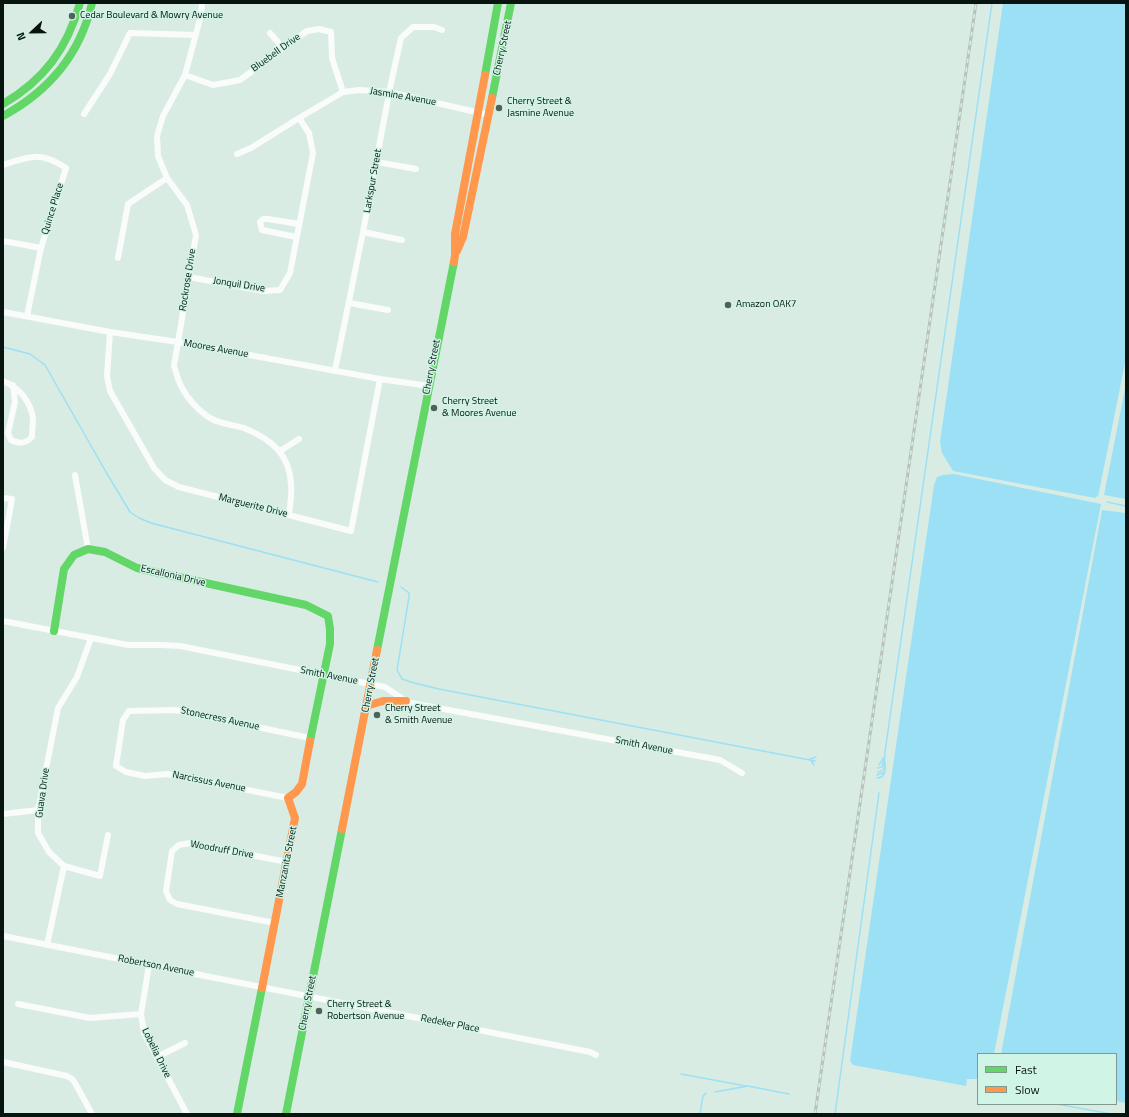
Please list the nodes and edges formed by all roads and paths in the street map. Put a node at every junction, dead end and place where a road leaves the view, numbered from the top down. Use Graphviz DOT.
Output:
graph roads {
  1 [pos="80,3"];
  2 [pos="92,3"];
  3 [pos="202,3"];
  4 [pos="498,3"];
  5 [pos="511,3"];
  6 [pos="442,30"];
  7 [pos="270,33"];
  8 [pos="196,35"];
  9 [pos="283,48"];
  10 [pos="185,75"];
  11 [pos="343,92"];
  12 [pos="388,92"];
  13 [pos="3,104"];
  14 [pos="478,112"];
  15 [pos="84,114"];
  16 [pos="489,115"];
  17 [pos="3,116"];
  18 [pos="299,118"];
  19 [pos="237,154"];
  20 [pos="376,162"];
  21 [pos="3,164"];
  22 [pos="416,169"];
  23 [pos="167,178"];
  24 [pos="299,224"];
  25 [pos="363,232"];
  26 [pos="296,237"];
  27 [pos="402,240"];
  28 [pos="3,241"];
  29 [pos="42,248"];
  30 [pos="455,255"];
  31 [pos="118,258"];
  32 [pos="189,277"];
  33 [pos="349,303"];
  34 [pos="388,310"];
  35 [pos="3,312"];
  36 [pos="27,316"];
  37 [pos="110,332"];
  38 [pos="178,342"];
  39 [pos="335,370"];
  40 [pos="380,379"];
  41 [pos="3,381"];
  42 [pos="13,385"];
  43 [pos="429,386"];
  44 [pos="299,439"];
  45 [pos="280,451"];
  46 [pos="75,476"];
  47 [pos="3,498"];
  48 [pos="289,515"];
  49 [pos="3,548"];
  50 [pos="88,549"];
  51 [pos="3,621"];
  52 [pos="54,631"];
  53 [pos="91,638"];
  54 [pos="323,674"];
  55 [pos="370,684"];
  56 [pos="406,701"];
  57 [pos="366,706"];
  58 [pos="129,712"];
  59 [pos="310,738"];
  60 [pos="742,774"];
  61 [pos="288,798"];
  62 [pos="38,810"];
  63 [pos="3,814"];
  64 [pos="108,835"];
  65 [pos="287,862"];
  66 [pos="64,866"];
  67 [pos="274,923"];
  68 [pos="3,936"];
  69 [pos="47,945"];
  70 [pos="149,965"];
  71 [pos="262,987"];
  72 [pos="310,996"];
  73 [pos="18,1004"];
  74 [pos="141,1014"];
  75 [pos="185,1043"];
  76 [pos="596,1055"];
  77 [pos="157,1057"];
  78 [pos="3,1062"];
  79 [pos="92,1114"];
  80 [pos="187,1114"];
  81 [pos="238,1114"];
  82 [pos="286,1114"];
  1 -- 13 [label="street"];
  2 -- 17 [label="street"];
  3 -- 8 [label="street, Rockrose Drive"];
  4 -- 14 [label="street, Cherry Street"];
  5 -- 16 [label="street, Cherry Street"];
  6 -- 12 [label="street, Larkspur Street"];
  7 -- 9 [label="street"];
  8 -- 10 [label="street, Rockrose Drive"];
  8 -- 15 [label="street"];
  9 -- 10 [label="street, Bluebell Drive"];
  9 -- 11 [label="street, Bluebell Drive"];
  10 -- 23 [label="street, Rockrose Drive"];
  11 -- 12 [label="street, Jasmine Avenue"];
  11 -- 18 [label="street, Jasmine Avenue"];
  12 -- 14 [label="street, Jasmine Avenue"];
  12 -- 20 [label="street, Larkspur Street"];
  14 -- 16 [label="street, Jasmine Avenue"];
  14 -- 30 [label="street, Cherry Street"];
  16 -- 30 [label="street, Cherry Street"];
  18 -- 19 [label="street, Jasmine Avenue"];
  18 -- 24 [label="street, Jonquil Drive"];
  20 -- 22 [label="street"];
  20 -- 25 [label="street, Larkspur Street"];
  21 -- 29 [label="street, Quince Place"];
  23 -- 31 [label="street"];
  23 -- 32 [label="street, Rockrose Drive"];
  24 -- 26 [label="street, Jonquil Drive"];
  24 -- 26 [label="street"];
  25 -- 27 [label="street"];
  25 -- 33 [label="street, Larkspur Street"];
  26 -- 32 [label="street, Jonquil Drive"];
  28 -- 29 [label="street"];
  29 -- 36 [label="street, Quince Place"];
  30 -- 43 [label="street, Cherry Street"];
  32 -- 38 [label="street, Rockrose Drive"];
  33 -- 34 [label="street"];
  33 -- 39 [label="street, Larkspur Street"];
  35 -- 36 [label="street, Moores Avenue"];
  36 -- 37 [label="street, Moores Avenue"];
  37 -- 38 [label="street, Moores Avenue"];
  37 -- 48 [label="street, Marguerite Drive"];
  38 -- 39 [label="street, Moores Avenue"];
  38 -- 45 [label="street, Rockrose Drive"];
  39 -- 40 [label="street, Moores Avenue"];
  40 -- 43 [label="street, Moores Avenue"];
  40 -- 48 [label="street, Marguerite Drive"];
  41 -- 42 [label="street"];
  42 -- 42 [label="street"];
  43 -- 55 [label="street, Cherry Street"];
  44 -- 45 [label="street"];
  45 -- 48 [label="street, Rockrose Drive"];
  46 -- 50 [label="street"];
  47 -- 49 [label="street"];
  50 -- 52 [label="street"];
  50 -- 54 [label="street, Escallonia Drive"];
  51 -- 52 [label="street, Smith Avenue"];
  52 -- 53 [label="street, Smith Avenue"];
  53 -- 54 [label="street, Smith Avenue"];
  53 -- 62 [label="street, Guava Drive"];
  54 -- 55 [label="street, Smith Avenue"];
  54 -- 59 [label="street"];
  55 -- 56 [label="street, Smith Avenue"];
  55 -- 57 [label="street, Cherry Street"];
  56 -- 57 [label="street"];
  56 -- 60 [label="street, Smith Avenue"];
  57 -- 72 [label="street, Cherry Street"];
  58 -- 59 [label="street, Stonecress Avenue"];
  58 -- 61 [label="street, Narcissus Avenue"];
  59 -- 61 [label="street"];
  61 -- 65 [label="street, Manzanita Street"];
  62 -- 63 [label="street"];
  62 -- 66 [label="street, Guava Drive"];
  64 -- 66 [label="street"];
  65 -- 67 [label="street, Manzanita Street"];
  65 -- 67 [label="street, Woodruff Drive"];
  66 -- 69 [label="street"];
  67 -- 71 [label="street, Manzanita Street"];
  68 -- 69 [label="street, Robertson Avenue"];
  69 -- 70 [label="street, Robertson Avenue"];
  70 -- 71 [label="street, Robertson Avenue"];
  70 -- 74 [label="street, Lobelia Drive"];
  71 -- 72 [label="street, Robertson Avenue"];
  71 -- 81 [label="street, Manzanita Street"];
  72 -- 76 [label="street, Redeker Place"];
  72 -- 82 [label="street, Cherry Street"];
  73 -- 74 [label="street"];
  74 -- 77 [label="street, Lobelia Drive"];
  75 -- 77 [label="street"];
  77 -- 80 [label="street, Lobelia Drive"];
  78 -- 79 [label="street"];
}
